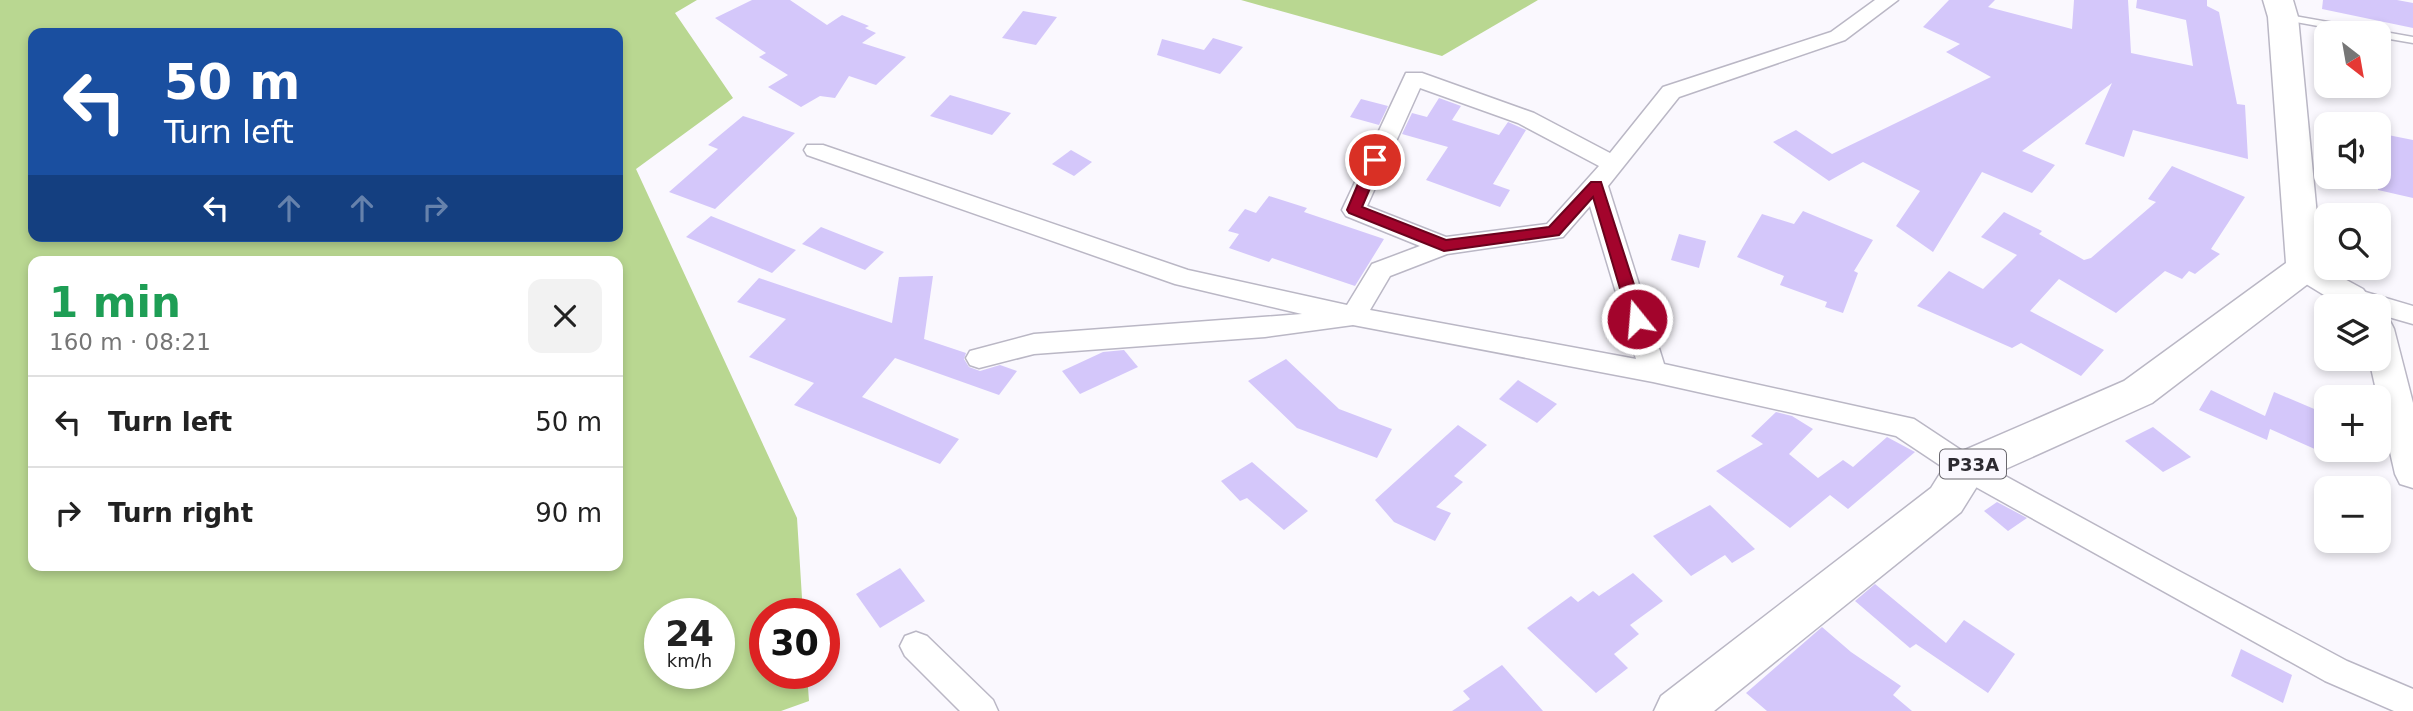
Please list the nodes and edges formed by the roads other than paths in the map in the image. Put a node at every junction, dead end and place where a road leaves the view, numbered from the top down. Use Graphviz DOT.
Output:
graph roads {
  1 [pos="1888,0"];
  2 [pos="2280,8"];
  3 [pos="2328,21"];
  4 [pos="2391,36"];
  5 [pos="2413,40"];
  6 [pos="816,150"];
  7 [pos="1613,164"];
  8 [pos="1596,185"];
  9 [pos="1444,246"];
  10 [pos="2304,268"];
  11 [pos="2345,294"];
  12 [pos="2391,310"];
  13 [pos="2413,315"];
  14 [pos="1353,316"];
  15 [pos="979,358"];
  16 [pos="2388,371"];
  17 [pos="1653,372"];
  18 [pos="1966,468"];
  19 [pos="2413,474"];
  20 [pos="916,646"];
  21 [pos="2413,704"];
  22 [pos="982,711"];
  23 [pos="1678,711"];
  1 -- 7 [label="street"];
  2 -- 3 [label="lane"];
  2 -- 10 [label="main road"];
  4 -- 5 [label="lane"];
  6 -- 14 [label="street"];
  7 -- 8 [label="street"];
  7 -- 9 [label="street"];
  8 -- 9 [label="street"];
  8 -- 17 [label="street"];
  9 -- 14 [label="street"];
  10 -- 11 [label="street"];
  10 -- 18 [label="main road, P33A"];
  12 -- 13 [label="street"];
  14 -- 15 [label="street"];
  14 -- 17 [label="street"];
  16 -- 19 [label="street"];
  17 -- 18 [label="street"];
  18 -- 21 [label="street"];
  18 -- 23 [label="main road, P33A"];
  20 -- 22 [label="street"];
}
